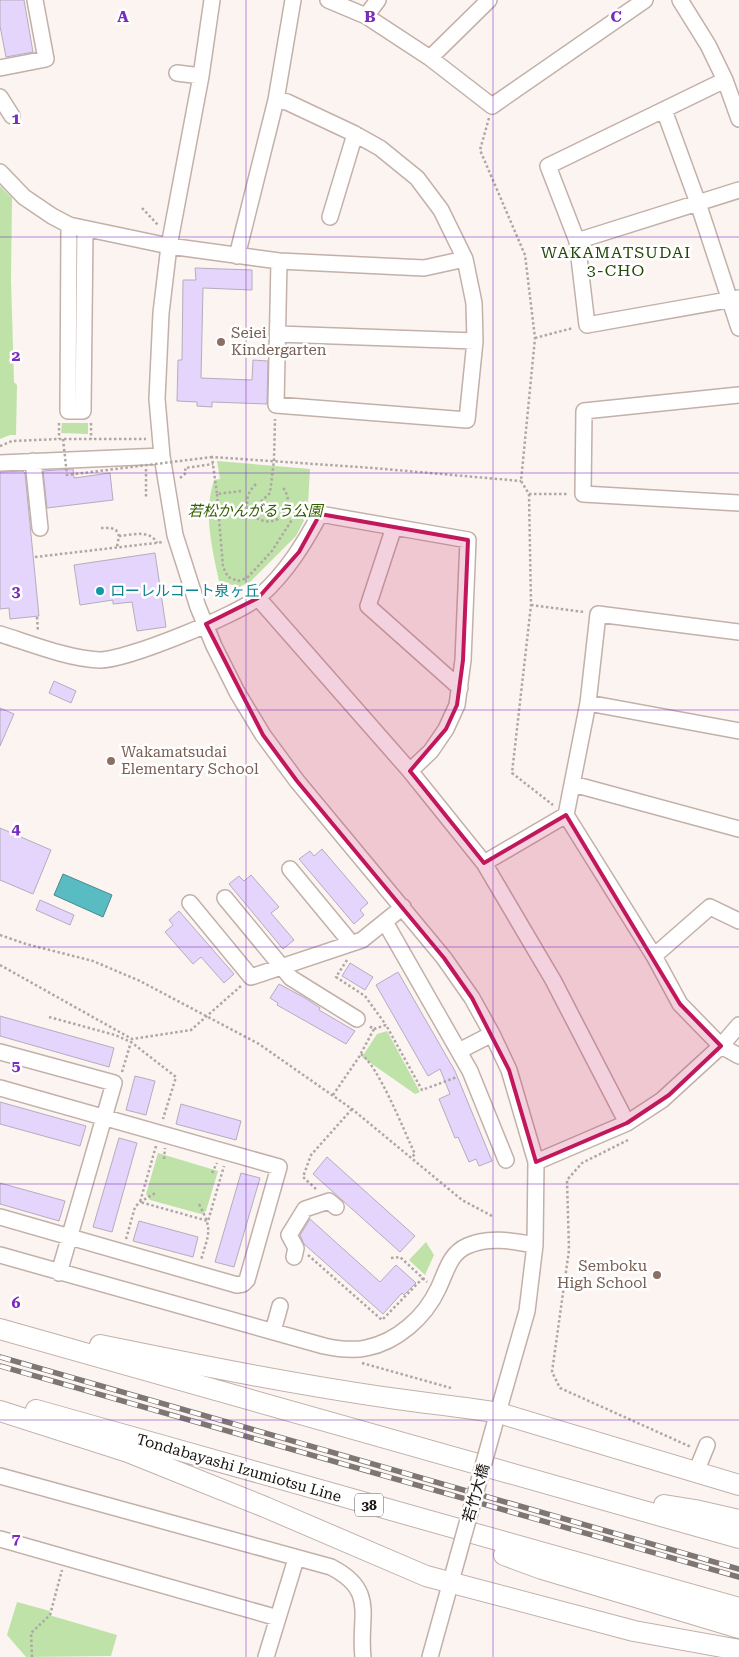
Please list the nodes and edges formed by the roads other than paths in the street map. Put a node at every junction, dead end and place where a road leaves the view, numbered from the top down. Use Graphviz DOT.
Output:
graph roads {
  1 [pos="35,0"];
  2 [pos="212,0"];
  3 [pos="293,0"];
  4 [pos="328,0"];
  5 [pos="378,0"];
  6 [pos="489,0"];
  7 [pos="645,0"];
  8 [pos="680,0"];
  9 [pos="366,16"];
  10 [pos="430,58"];
  11 [pos="0,68"];
  12 [pos="177,73"];
  13 [pos="202,76"];
  14 [pos="726,80"];
  15 [pos="0,97"];
  16 [pos="276,100"];
  17 [pos="664,110"];
  18 [pos="12,116"];
  19 [pos="739,119"];
  20 [pos="355,134"];
  21 [pos="0,172"];
  22 [pos="739,190"];
  23 [pos="698,203"];
  24 [pos="330,217"];
  25 [pos="69,225"];
  26 [pos="85,228"];
  27 [pos="577,241"];
  28 [pos="170,246"];
  29 [pos="238,256"];
  30 [pos="466,259"];
  31 [pos="279,261"];
  32 [pos="734,299"];
  33 [pos="739,328"];
  34 [pos="278,334"];
  35 [pos="474,341"];
  36 [pos="739,395"];
  37 [pos="162,456"];
  38 [pos="33,461"];
  39 [pos="0,463"];
  40 [pos="739,503"];
  41 [pos="394,527"];
  42 [pos="40,528"];
  43 [pos="258,598"];
  44 [pos="206,624"];
  45 [pos="739,632"];
  46 [pos="0,634"];
  47 [pos="460,688"];
  48 [pos="588,703"];
  49 [pos="739,732"];
  50 [pos="410,771"];
  51 [pos="573,784"];
  52 [pos="566,815"];
  53 [pos="739,829"];
  54 [pos="484,863"];
  55 [pos="290,869"];
  56 [pos="225,898"];
  57 [pos="190,903"];
  58 [pos="402,907"];
  59 [pos="739,921"];
  60 [pos="385,922"];
  61 [pos="349,944"];
  62 [pos="654,956"];
  63 [pos="280,968"];
  64 [pos="356,1019"];
  65 [pos="739,1025"];
  66 [pos="492,1034"];
  67 [pos="721,1046"];
  68 [pos="459,1051"];
  69 [pos="0,1052"];
  70 [pos="739,1056"];
  71 [pos="0,1088"];
  72 [pos="104,1118"];
  73 [pos="631,1129"];
  74 [pos="506,1160"];
  75 [pos="536,1162"];
  76 [pos="332,1204"];
  77 [pos="0,1218"];
  78 [pos="69,1237"];
  79 [pos="535,1245"];
  80 [pos="295,1253"];
  81 [pos="0,1255"];
  82 [pos="59,1273"];
  83 [pos="280,1306"];
  84 [pos="0,1325"];
  85 [pos="0,1330"];
  86 [pos="273,1331"];
  87 [pos="0,1400"];
  88 [pos="0,1411"];
  89 [pos="496,1421"];
  90 [pos="0,1476"];
  91 [pos="739,1485"];
  92 [pos="302,1486"];
  93 [pos="570,1490"];
  94 [pos="739,1520"];
  95 [pos="739,1538"];
  96 [pos="0,1539"];
  97 [pos="296,1558"];
  98 [pos="451,1583"];
  99 [pos="739,1608"];
  100 [pos="278,1618"];
  101 [pos="739,1628"];
  102 [pos="739,1650"];
  103 [pos="266,1657"];
  104 [pos="363,1657"];
  105 [pos="430,1657"];
  1 -- 11 [label="street"];
  2 -- 13 [label="street, 若竹大橋"];
  3 -- 16 [label="street"];
  4 -- 9 [label="street"];
  5 -- 9 [label="street"];
  6 -- 10 [label="street"];
  7 -- 10 [label="street"];
  8 -- 14 [label="street"];
  9 -- 10 [label="street"];
  12 -- 13 [label="street"];
  13 -- 28 [label="street, 若竹大橋"];
  14 -- 17 [label="street"];
  14 -- 19 [label="street"];
  15 -- 18 [label="street"];
  16 -- 20 [label="street"];
  16 -- 29 [label="street"];
  17 -- 23 [label="street"];
  17 -- 27 [label="street"];
  20 -- 24 [label="street"];
  20 -- 30 [label="street"];
  21 -- 25 [label="street"];
  22 -- 23 [label="street"];
  23 -- 27 [label="street"];
  23 -- 32 [label="street"];
  25 -- 26 [label="street"];
  25 -- 26 [label="street"];
  26 -- 28 [label="street"];
  27 -- 32 [label="street"];
  28 -- 29 [label="street"];
  28 -- 37 [label="street, 若竹大橋"];
  29 -- 31 [label="street"];
  30 -- 31 [label="street"];
  30 -- 35 [label="street"];
  31 -- 34 [label="street"];
  32 -- 33 [label="street"];
  34 -- 35 [label="street"];
  34 -- 35 [label="street"];
  36 -- 40 [label="street"];
  37 -- 38 [label="street"];
  37 -- 44 [label="street, 若竹大橋"];
  38 -- 39 [label="street"];
  38 -- 42 [label="street"];
  41 -- 43 [label="street"];
  41 -- 47 [label="street"];
  41 -- 47 [label="street"];
  43 -- 44 [label="street"];
  43 -- 50 [label="street"];
  44 -- 46 [label="street"];
  44 -- 58 [label="street, 若竹大橋"];
  45 -- 48 [label="street"];
  47 -- 50 [label="street"];
  48 -- 49 [label="street"];
  48 -- 51 [label="street"];
  50 -- 54 [label="street"];
  51 -- 52 [label="street"];
  51 -- 53 [label="street"];
  52 -- 54 [label="street"];
  52 -- 62 [label="street"];
  54 -- 73 [label="street"];
  55 -- 61 [label="street"];
  56 -- 63 [label="street"];
  57 -- 63 [label="street"];
  58 -- 60 [label="street"];
  58 -- 66 [label="street, 若竹大橋"];
  59 -- 62 [label="street"];
  60 -- 61 [label="street"];
  60 -- 68 [label="street"];
  61 -- 63 [label="street"];
  62 -- 67 [label="street"];
  63 -- 64 [label="street"];
  65 -- 67 [label="street"];
  66 -- 68 [label="street"];
  66 -- 75 [label="street, 若竹大橋"];
  67 -- 70 [label="street"];
  67 -- 73 [label="street"];
  68 -- 74 [label="street"];
  69 -- 72 [label="street"];
  71 -- 72 [label="street"];
  72 -- 78 [label="street"];
  72 -- 78 [label="street"];
  73 -- 75 [label="street"];
  75 -- 79 [label="street, 若竹大橋"];
  76 -- 80 [label="street"];
  77 -- 78 [label="street"];
  78 -- 82 [label="street"];
  79 -- 86 [label="street"];
  79 -- 89 [label="street, 若竹大橋"];
  81 -- 82 [label="street"];
  82 -- 86 [label="street"];
  83 -- 86 [label="street"];
  84 -- 89 [label="main road"];
  85 -- 93 [label="main road"];
  87 -- 92 [label="main road, Tondabayashi Izumiotsu Line / 38"];
  88 -- 98 [label="main road"];
  89 -- 91 [label="main road"];
  89 -- 98 [label="street, 若竹大橋, bridge"];
  90 -- 97 [label="street"];
  92 -- 99 [label="main road, Tondabayashi Izumiotsu Line / 38"];
  92 -- 101 [label="main road"];
  93 -- 94 [label="main road"];
  93 -- 95 [label="main road"];
  96 -- 100 [label="street"];
  97 -- 100 [label="street"];
  97 -- 104 [label="street"];
  98 -- 102 [label="main road"];
  98 -- 105 [label="street, 若竹大橋"];
  100 -- 103 [label="street"];
}
